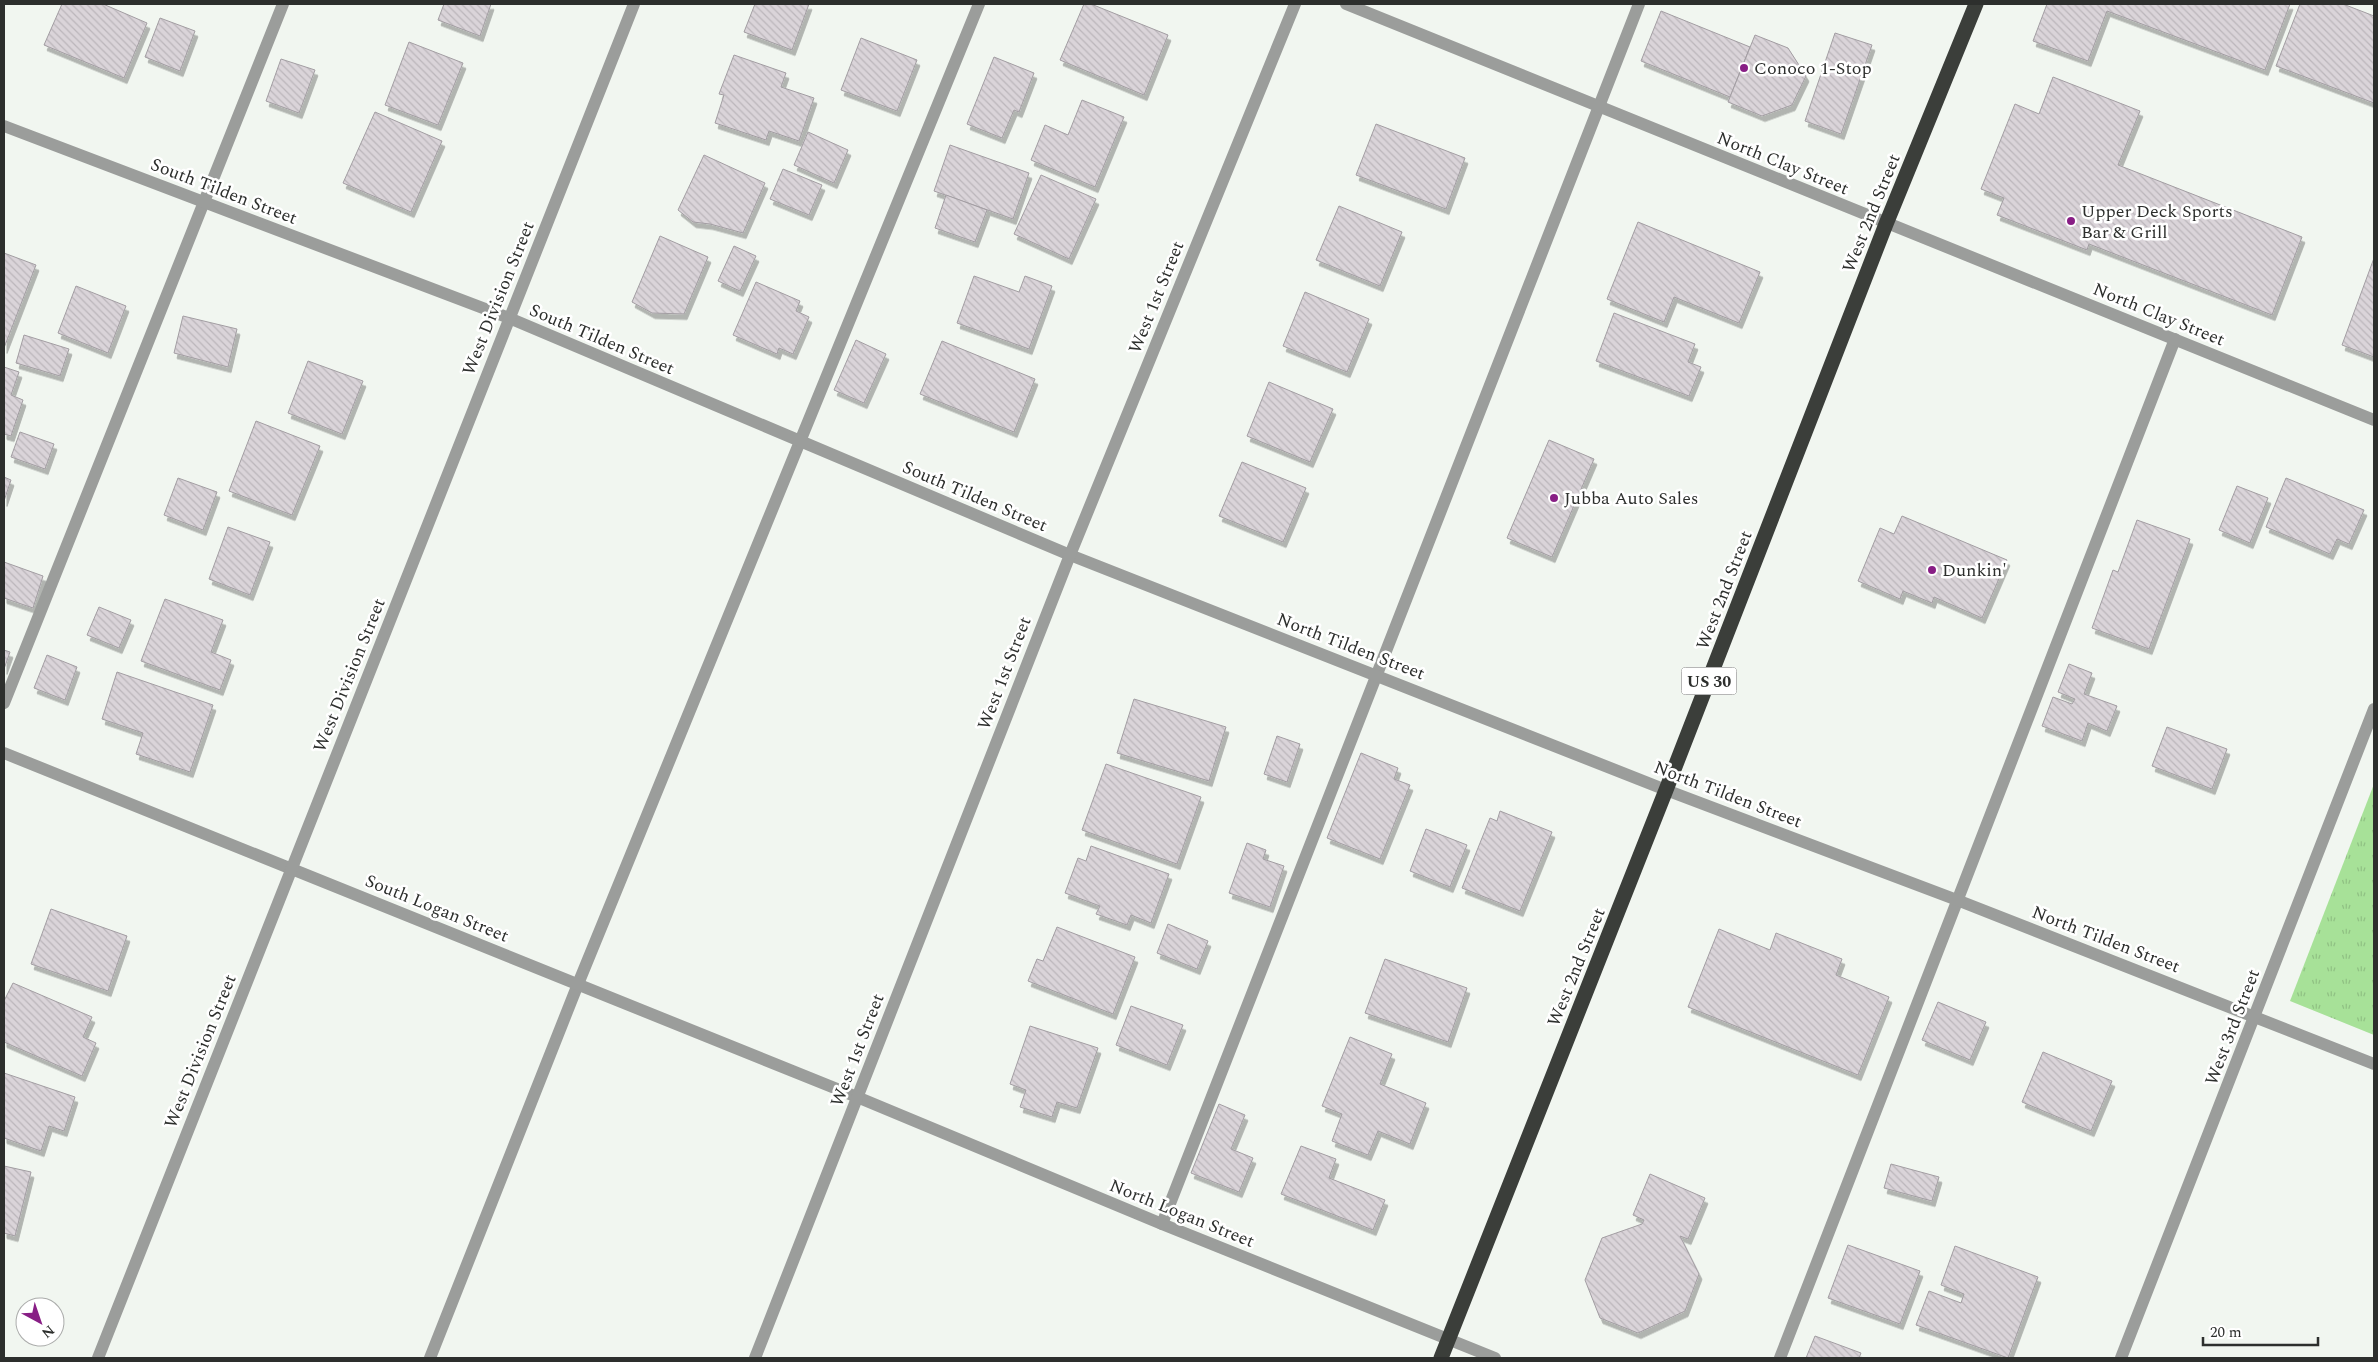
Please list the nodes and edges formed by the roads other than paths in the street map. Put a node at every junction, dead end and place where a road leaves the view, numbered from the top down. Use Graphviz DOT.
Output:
graph roads {
  1 [pos="283,4"];
  2 [pos="634,4"];
  3 [pos="979,4"];
  4 [pos="1295,4"];
  5 [pos="1346,4"];
  6 [pos="1639,4"];
  7 [pos="1976,4"];
  8 [pos="1598,106"];
  9 [pos="4,126"];
  10 [pos="204,202"];
  11 [pos="1886,224"];
  12 [pos="509,318"];
  13 [pos="2174,339"];
  14 [pos="2374,420"];
  15 [pos="800,442"];
  16 [pos="1070,555"];
  17 [pos="1376,674"];
  18 [pos="4,703"];
  19 [pos="2374,709"];
  20 [pos="4,753"];
  21 [pos="1666,790"];
  22 [pos="292,868"];
  23 [pos="1957,900"];
  24 [pos="578,984"];
  25 [pos="2255,1016"];
  26 [pos="2374,1064"];
  27 [pos="857,1097"];
  28 [pos="1162,1224"];
  29 [pos="1448,1340"];
  30 [pos="98,1358"];
  31 [pos="430,1358"];
  32 [pos="755,1358"];
  33 [pos="1441,1358"];
  34 [pos="1495,1358"];
  35 [pos="1780,1358"];
  36 [pos="2121,1358"];
  1 -- 10 [label="street"];
  2 -- 12 [label="street, West Division Street"];
  3 -- 15 [label="street"];
  4 -- 16 [label="street, West 1st Street"];
  5 -- 8 [label="street, North Clay Street"];
  6 -- 8 [label="street"];
  7 -- 11 [label="highway, West 2nd Street / US 30"];
  8 -- 11 [label="street, North Clay Street"];
  8 -- 17 [label="street"];
  9 -- 10 [label="street, South Tilden Street"];
  10 -- 12 [label="street, South Tilden Street"];
  10 -- 18 [label="street"];
  11 -- 13 [label="street, North Clay Street"];
  11 -- 21 [label="highway, West 2nd Street / US 30"];
  12 -- 15 [label="street, South Tilden Street"];
  12 -- 22 [label="street, West Division Street"];
  13 -- 14 [label="street, North Clay Street"];
  13 -- 23 [label="street"];
  15 -- 16 [label="street, South Tilden Street"];
  15 -- 24 [label="street"];
  16 -- 17 [label="street, North Tilden Street"];
  16 -- 27 [label="street, West 1st Street"];
  17 -- 21 [label="street, North Tilden Street"];
  17 -- 28 [label="street"];
  19 -- 25 [label="street, West 3rd Street"];
  20 -- 22 [label="street, South Logan Street"];
  21 -- 23 [label="street, North Tilden Street"];
  21 -- 29 [label="highway, West 2nd Street / US 30"];
  22 -- 24 [label="street, South Logan Street"];
  22 -- 30 [label="street, West Division Street"];
  23 -- 25 [label="street, North Tilden Street"];
  23 -- 35 [label="street"];
  24 -- 27 [label="street, South Logan Street"];
  24 -- 31 [label="street"];
  25 -- 26 [label="street, North Tilden Street"];
  25 -- 36 [label="street, West 3rd Street"];
  27 -- 28 [label="street, North Logan Street"];
  27 -- 32 [label="street, West 1st Street"];
  28 -- 29 [label="street, North Logan Street"];
  29 -- 33 [label="highway, West 2nd Street / US 30"];
  29 -- 34 [label="street, North Logan Street"];
}
